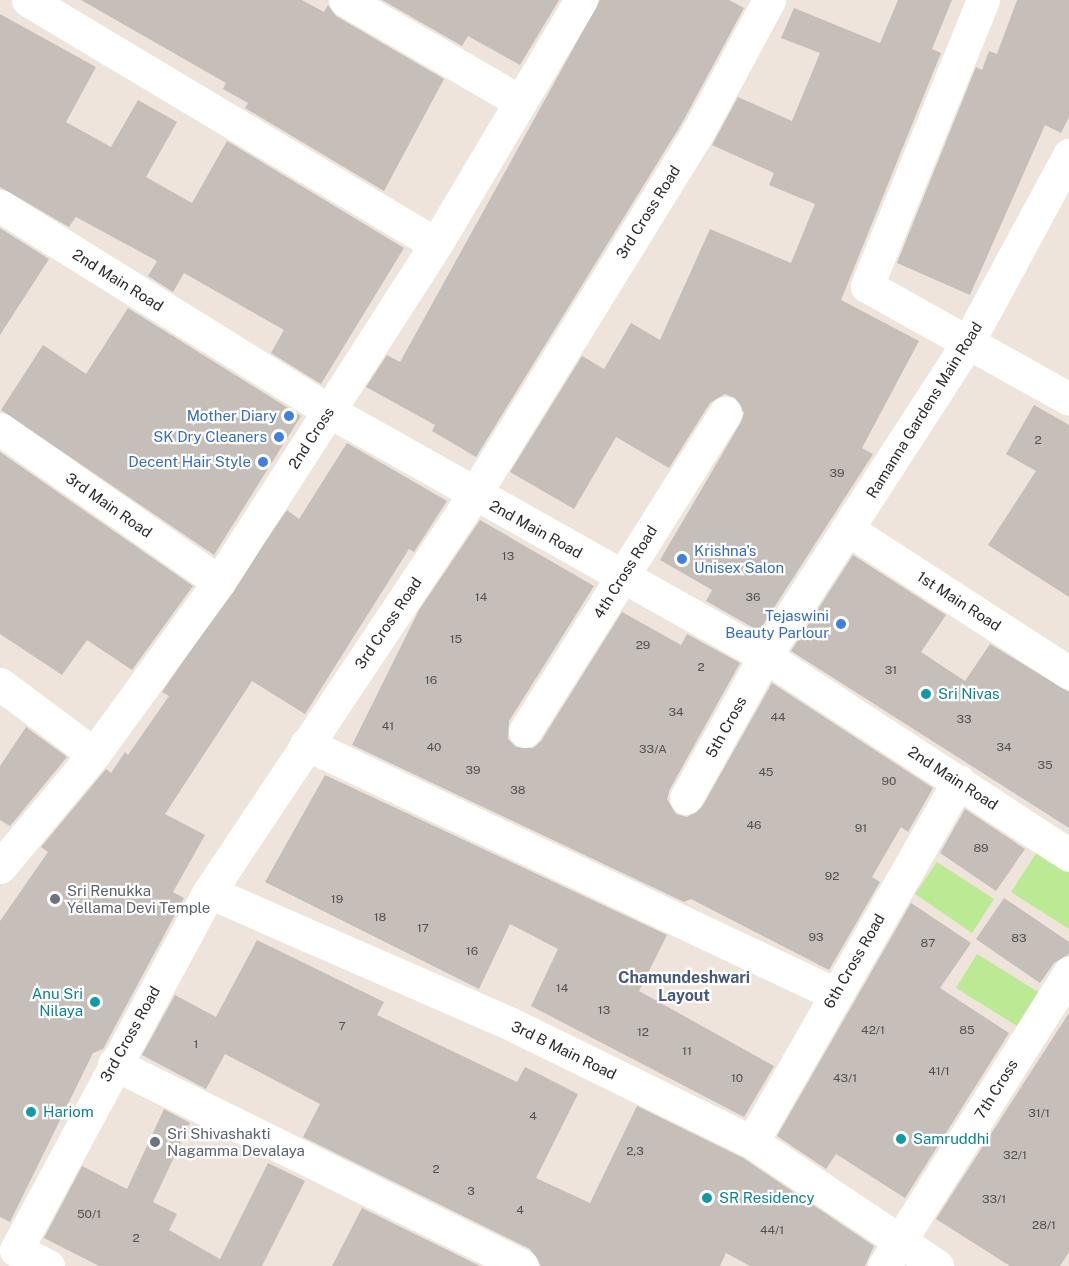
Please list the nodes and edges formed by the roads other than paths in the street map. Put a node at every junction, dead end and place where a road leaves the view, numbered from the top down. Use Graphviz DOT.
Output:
graph roads {
  1 [pos="28,0"];
  2 [pos="345,0"];
  3 [pos="581,0"];
  4 [pos="770,0"];
  5 [pos="983,0"];
  6 [pos="521,102"];
  7 [pos="1069,155"];
  8 [pos="0,206"];
  9 [pos="436,244"];
  10 [pos="968,342"];
  11 [pos="1069,399"];
  12 [pos="329,411"];
  13 [pos="725,413"];
  14 [pos="0,429"];
  15 [pos="474,495"];
  16 [pos="849,530"];
  17 [pos="622,577"];
  18 [pos="219,582"];
  19 [pos="765,656"];
  20 [pos="1069,673"];
  21 [pos="0,684"];
  22 [pos="525,731"];
  23 [pos="306,744"];
  24 [pos="94,754"];
  25 [pos="959,781"];
  26 [pos="686,798"];
  27 [pos="1069,855"];
  28 [pos="4,858"];
  29 [pos="209,892"];
  30 [pos="1069,973"];
  31 [pos="835,994"];
  32 [pos="114,1064"];
  33 [pos="752,1142"];
  34 [pos="893,1253"];
  35 [pos="48,1266"];
  36 [pos="522,1266"];
  37 [pos="937,1266"];
  1 -- 9 [label="street"];
  2 -- 6 [label="street"];
  3 -- 6 [label="street, 2nd Cross"];
  4 -- 15 [label="street, 3rd Cross Road"];
  5 -- 10 [label="street"];
  6 -- 9 [label="street, 2nd Cross"];
  7 -- 10 [label="street, Ramanna Gardens Main Road"];
  8 -- 12 [label="street, 2nd Main Road"];
  9 -- 12 [label="street, 2nd Cross"];
  10 -- 11 [label="street"];
  10 -- 16 [label="street, Ramanna Gardens Main Road"];
  12 -- 15 [label="street, 2nd Main Road"];
  12 -- 18 [label="street, 2nd Cross"];
  13 -- 17 [label="street, 4th Cross Road"];
  14 -- 18 [label="street, 3rd Main Road"];
  15 -- 17 [label="street, 2nd Main Road"];
  15 -- 23 [label="street, 3rd Cross Road"];
  16 -- 19 [label="street, Ramanna Gardens Main Road"];
  16 -- 20 [label="street, 1st Main Road"];
  17 -- 19 [label="street, 2nd Main Road"];
  17 -- 22 [label="street, 4th Cross Road"];
  18 -- 24 [label="street, 2nd Cross"];
  19 -- 25 [label="street, 2nd Main Road"];
  19 -- 26 [label="street, 5th Cross"];
  21 -- 24 [label="street"];
  23 -- 29 [label="street, 3rd Cross Road"];
  23 -- 31 [label="street"];
  24 -- 28 [label="street, 2nd Cross"];
  25 -- 27 [label="street, 2nd Main Road"];
  25 -- 31 [label="street, 6th Cross Road"];
  29 -- 32 [label="street, 3rd Cross Road"];
  29 -- 33 [label="street, 3rd B Main Road"];
  30 -- 34 [label="street, 7th Cross"];
  31 -- 33 [label="street, 6th Cross Road"];
  32 -- 35 [label="street, 3rd Cross Road"];
  32 -- 36 [label="street"];
  33 -- 34 [label="street, 3rd B Main Road"];
  34 -- 37 [label="street"];
}
